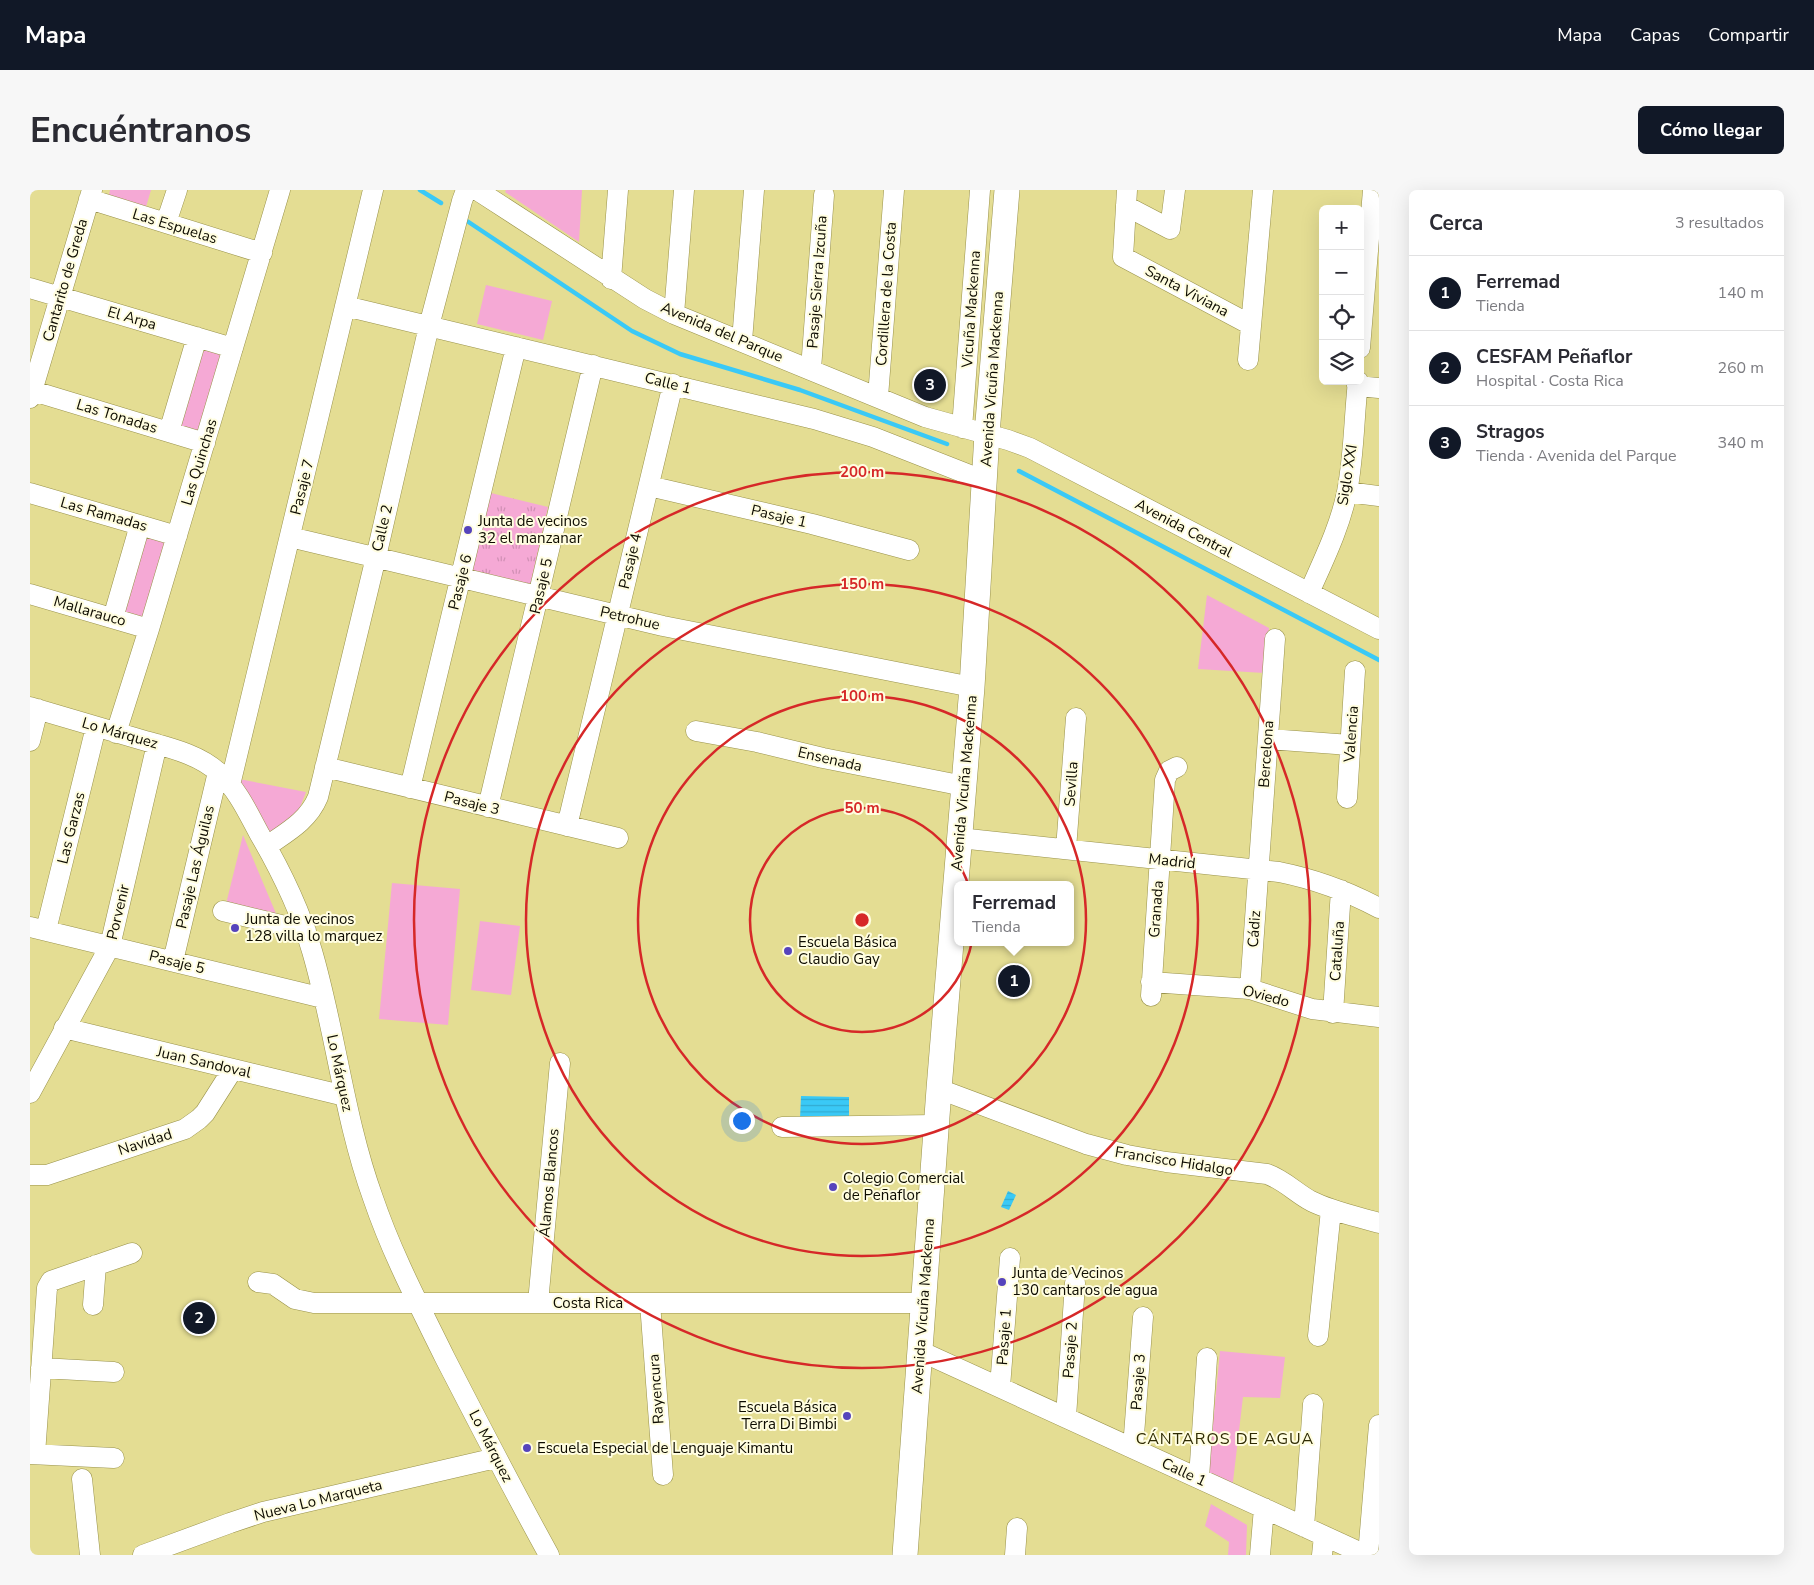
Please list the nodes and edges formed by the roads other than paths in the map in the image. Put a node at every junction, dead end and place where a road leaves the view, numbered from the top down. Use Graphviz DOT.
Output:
graph roads {
  1 [pos="178,190"];
  2 [pos="280,190"];
  3 [pos="373,190"];
  4 [pos="466,190"];
  5 [pos="476,190"];
  6 [pos="618,190"];
  7 [pos="684,190"];
  8 [pos="754,190"];
  9 [pos="894,190"];
  10 [pos="980,190"];
  11 [pos="1007,190"];
  12 [pos="1175,190"];
  13 [pos="1263,190"];
  14 [pos="1373,190"];
  15 [pos="90,194"];
  16 [pos="824,195"];
  17 [pos="1126,198"];
  18 [pos="166,223"];
  19 [pos="262,253"];
  20 [pos="611,279"];
  21 [pos="1372,280"];
  22 [pos="30,288"];
  23 [pos="60,297"];
  24 [pos="345,306"];
  25 [pos="674,314"];
  26 [pos="1252,325"];
  27 [pos="429,326"];
  28 [pos="197,337"];
  29 [pos="1361,340"];
  30 [pos="742,341"];
  31 [pos="516,347"];
  32 [pos="233,348"];
  33 [pos="1248,360"];
  34 [pos="593,365"];
  35 [pos="811,369"];
  36 [pos="673,384"];
  37 [pos="1357,385"];
  38 [pos="1362,385"];
  39 [pos="1379,388"];
  40 [pos="31,393"];
  41 [pos="878,397"];
  42 [pos="962,428"];
  43 [pos="169,432"];
  44 [pos="987,434"];
  45 [pos="205,443"];
  46 [pos="985,482"];
  47 [pos="648,486"];
  48 [pos="1347,492"];
  49 [pos="30,493"];
  50 [pos="1379,496"];
  51 [pos="140,525"];
  52 [pos="177,536"];
  53 [pos="290,537"];
  54 [pos="909,550"];
  55 [pos="376,557"];
  56 [pos="461,578"];
  57 [pos="1309,593"];
  58 [pos="30,594"];
  59 [pos="538,596"];
  60 [pos="618,615"];
  61 [pos="113,618"];
  62 [pos="149,629"];
  63 [pos="1379,629"];
  64 [pos="1275,639"];
  65 [pos="1355,671"];
  66 [pos="972,688"];
  67 [pos="34,708"];
  68 [pos="1076,718"];
  69 [pos="96,726"];
  70 [pos="696,731"];
  71 [pos="116,732"];
  72 [pos="1268,739"];
  73 [pos="30,741"];
  74 [pos="157,744"];
  75 [pos="1350,745"];
  76 [pos="326,767"];
  77 [pos="1177,767"];
  78 [pos="224,778"];
  79 [pos="964,786"];
  80 [pos="410,788"];
  81 [pos="1347,798"];
  82 [pos="488,807"];
  83 [pos="567,826"];
  84 [pos="618,838"];
  85 [pos="959,838"];
  86 [pos="267,846"];
  87 [pos="1066,850"];
  88 [pos="1160,859"];
  89 [pos="1258,869"];
  90 [pos="956,881"];
  91 [pos="1341,890"];
  92 [pos="954,901"];
  93 [pos="1379,908"];
  94 [pos="223,910"];
  95 [pos="38,928"];
  96 [pos="306,930"];
  97 [pos="110,946"];
  98 [pos="173,962"];
  99 [pos="1151,989"];
  100 [pos="1250,989"];
  101 [pos="323,998"];
  102 [pos="1333,1013"];
  103 [pos="1379,1017"];
  104 [pos="64,1028"];
  105 [pos="560,1063"];
  106 [pos="233,1069"];
  107 [pos="939,1089"];
  108 [pos="30,1091"];
  109 [pos="345,1096"];
  110 [pos="936,1126"];
  111 [pos="782,1127"];
  112 [pos="30,1175"];
  113 [pos="1331,1210"];
  114 [pos="1379,1224"];
  115 [pos="132,1253"];
  116 [pos="1010,1258"];
  117 [pos="96,1265"];
  118 [pos="258,1282"];
  119 [pos="1075,1283"];
  120 [pos="418,1302"];
  121 [pos="538,1303"];
  122 [pos="650,1303"];
  123 [pos="923,1303"];
  124 [pos="93,1305"];
  125 [pos="1143,1316"];
  126 [pos="1318,1336"];
  127 [pos="920,1351"];
  128 [pos="1207,1358"];
  129 [pos="41,1368"];
  130 [pos="114,1372"];
  131 [pos="1000,1388"];
  132 [pos="1313,1404"];
  133 [pos="1066,1418"];
  134 [pos="1379,1425"];
  135 [pos="1133,1448"];
  136 [pos="32,1454"];
  137 [pos="114,1458"];
  138 [pos="496,1458"];
  139 [pos="663,1474"];
  140 [pos="1199,1478"];
  141 [pos="82,1479"];
  142 [pos="1264,1508"];
  143 [pos="1304,1527"];
  144 [pos="1017,1528"];
  145 [pos="1323,1545"];
  146 [pos="90,1555"];
  147 [pos="143,1555"];
  148 [pos="549,1555"];
  149 [pos="905,1555"];
  150 [pos="1015,1555"];
  151 [pos="1260,1555"];
  152 [pos="1367,1555"];
  1 -- 18 [label="street"];
  2 -- 19 [label="street, Las Quinchas"];
  3 -- 24 [label="street, Pasaje 7"];
  4 -- 27 [label="street, Calle 2"];
  5 -- 20 [label="street, Avenida del Parque"];
  6 -- 20 [label="street"];
  7 -- 25 [label="street"];
  8 -- 30 [label="street"];
  9 -- 41 [label="street, Cordillera de la Costa"];
  10 -- 42 [label="street, Vicuña Mackenna"];
  11 -- 44 [label="main road, Avenida Vicuña Mackenna"];
  12 -- 17 [label="street"];
  13 -- 26 [label="street, Santa Viviana"];
  14 -- 21 [label="street"];
  15 -- 18 [label="street, Las Espuelas"];
  15 -- 23 [label="street, Cantarito de Greda"];
  16 -- 35 [label="street, Pasaje Sierra Izcuña"];
  17 -- 26 [label="street, Santa Viviana"];
  18 -- 19 [label="street, Las Espuelas"];
  19 -- 32 [label="street, Las Quinchas"];
  20 -- 25 [label="street, Avenida del Parque"];
  21 -- 29 [label="street"];
  22 -- 23 [label="street, El Arpa"];
  23 -- 28 [label="street, El Arpa"];
  23 -- 40 [label="street, Cantarito de Greda"];
  24 -- 27 [label="street, Calle 1"];
  24 -- 53 [label="street, Pasaje 7"];
  25 -- 30 [label="street, Avenida del Parque"];
  26 -- 33 [label="street, Santa Viviana"];
  27 -- 31 [label="street, Calle 1"];
  27 -- 55 [label="street, Calle 2"];
  28 -- 32 [label="street, El Arpa"];
  28 -- 43 [label="street"];
  30 -- 35 [label="street, Avenida del Parque"];
  31 -- 34 [label="street, Calle 1"];
  31 -- 56 [label="street, Pasaje 6"];
  32 -- 45 [label="street, Las Quinchas"];
  34 -- 36 [label="street, Calle 1"];
  34 -- 59 [label="street, Pasaje 5"];
  35 -- 41 [label="street, Avenida del Parque"];
  36 -- 46 [label="street, Calle 1"];
  36 -- 47 [label="street, Pasaje 4"];
  37 -- 48 [label="street, Siglo XXI"];
  38 -- 39 [label="street"];
  40 -- 43 [label="street, Las Tonadas"];
  41 -- 42 [label="street, Avenida del Parque"];
  42 -- 44 [label="street, Avenida del Parque"];
  43 -- 45 [label="street, Las Tonadas"];
  44 -- 46 [label="main road, Avenida Vicuña Mackenna"];
  44 -- 57 [label="street, Avenida Central"];
  45 -- 52 [label="street, Las Quinchas"];
  46 -- 66 [label="main road, Avenida Vicuña Mackenna"];
  47 -- 54 [label="street, Pasaje 1"];
  47 -- 60 [label="street, Pasaje 4"];
  48 -- 50 [label="street"];
  48 -- 57 [label="street, Siglo XXI"];
  49 -- 51 [label="street, Las Ramadas"];
  51 -- 52 [label="street, Las Ramadas"];
  51 -- 61 [label="street"];
  52 -- 62 [label="street, Las Quinchas"];
  53 -- 55 [label="street, Petrohue"];
  53 -- 78 [label="street, Pasaje 7"];
  55 -- 56 [label="street, Petrohue"];
  55 -- 76 [label="street, Calle 2"];
  56 -- 59 [label="street, Petrohue"];
  56 -- 80 [label="street, Pasaje 6"];
  57 -- 63 [label="street, Avenida Central"];
  58 -- 61 [label="street, Mallarauco"];
  59 -- 60 [label="street, Petrohue"];
  59 -- 82 [label="street, Pasaje 5"];
  60 -- 66 [label="street, Petrohue"];
  60 -- 83 [label="street, Pasaje 4"];
  61 -- 62 [label="street, Mallarauco"];
  62 -- 71 [label="street, Las Quinchas"];
  64 -- 72 [label="street, Bercelona"];
  65 -- 75 [label="street, Valencia"];
  66 -- 79 [label="main road, Avenida Vicuña Mackenna"];
  67 -- 69 [label="street, Lo Márquez"];
  67 -- 73 [label="street"];
  68 -- 87 [label="street, Sevilla"];
  69 -- 71 [label="street, Lo Márquez"];
  69 -- 95 [label="street, Las Garzas"];
  70 -- 79 [label="street, Ensenada"];
  71 -- 74 [label="street, Lo Márquez"];
  72 -- 75 [label="street"];
  72 -- 89 [label="street, Bercelona"];
  74 -- 78 [label="street, Lo Márquez"];
  74 -- 97 [label="street, Porvenir"];
  75 -- 81 [label="street, Valencia"];
  76 -- 80 [label="street, Pasaje 3"];
  76 -- 86 [label="street, Calle 2"];
  77 -- 88 [label="street, Granada"];
  78 -- 86 [label="street, Lo Márquez"];
  78 -- 98 [label="street, Pasaje Las Águilas"];
  79 -- 85 [label="main road, Avenida Vicuña Mackenna"];
  80 -- 82 [label="street, Pasaje 3"];
  82 -- 83 [label="street, Pasaje 3"];
  83 -- 84 [label="street, Pasaje 3"];
  85 -- 87 [label="street, Madrid"];
  85 -- 90 [label="main road, Avenida Vicuña Mackenna"];
  86 -- 96 [label="street, Lo Márquez"];
  87 -- 88 [label="street, Madrid"];
  88 -- 89 [label="street, Madrid"];
  88 -- 99 [label="street, Granada"];
  89 -- 91 [label="street, Madrid"];
  89 -- 100 [label="street, Cádiz"];
  91 -- 93 [label="street, Madrid"];
  91 -- 102 [label="street, Cataluña"];
  92 -- 107 [label="main road, Avenida Vicuña Mackenna"];
  94 -- 96 [label="street"];
  95 -- 97 [label="street, Pasaje 5"];
  96 -- 101 [label="street, Lo Márquez"];
  97 -- 98 [label="street, Pasaje 5"];
  97 -- 104 [label="street, Porvenir"];
  98 -- 101 [label="street, Pasaje 5"];
  99 -- 100 [label="street, Oviedo"];
  100 -- 102 [label="street, Oviedo"];
  101 -- 109 [label="street, Lo Márquez"];
  102 -- 103 [label="street, Oviedo"];
  104 -- 106 [label="street, Juan Sandoval"];
  104 -- 108 [label="street, Porvenir"];
  105 -- 121 [label="street, Álamos Blancos"];
  106 -- 109 [label="street, Juan Sandoval"];
  106 -- 112 [label="street, Navidad"];
  107 -- 110 [label="main road, Avenida Vicuña Mackenna"];
  107 -- 113 [label="street, Francisco Hidalgo"];
  109 -- 120 [label="street, Lo Márquez"];
  110 -- 111 [label="street"];
  110 -- 123 [label="main road, Avenida Vicuña Mackenna"];
  113 -- 114 [label="street, Francisco Hidalgo"];
  113 -- 126 [label="street"];
  115 -- 117 [label="street"];
  116 -- 131 [label="street, Pasaje 1"];
  117 -- 124 [label="street"];
  117 -- 129 [label="street"];
  118 -- 120 [label="street, Costa Rica"];
  119 -- 133 [label="street, Pasaje 2"];
  120 -- 121 [label="street, Costa Rica"];
  120 -- 138 [label="street, Lo Márquez"];
  121 -- 122 [label="street, Costa Rica"];
  122 -- 123 [label="street, Costa Rica"];
  122 -- 139 [label="street, Rayencura"];
  123 -- 127 [label="main road, Avenida Vicuña Mackenna"];
  125 -- 135 [label="street, Pasaje 3"];
  127 -- 131 [label="street, Calle 1"];
  127 -- 149 [label="main road, Avenida Vicuña Mackenna"];
  128 -- 140 [label="street"];
  129 -- 130 [label="street"];
  129 -- 136 [label="street"];
  131 -- 133 [label="street, Calle 1"];
  132 -- 143 [label="street"];
  133 -- 135 [label="street, Calle 1"];
  134 -- 152 [label="street"];
  135 -- 140 [label="street, Calle 1"];
  136 -- 137 [label="street"];
  138 -- 147 [label="street, Nueva Lo Marqueta"];
  138 -- 148 [label="street, Lo Márquez"];
  140 -- 142 [label="street, Calle 1"];
  141 -- 146 [label="street"];
  142 -- 143 [label="street, Calle 1"];
  142 -- 151 [label="street"];
  143 -- 145 [label="street, Calle 1"];
  144 -- 150 [label="street"];
  145 -- 152 [label="street, Calle 1"];
}
